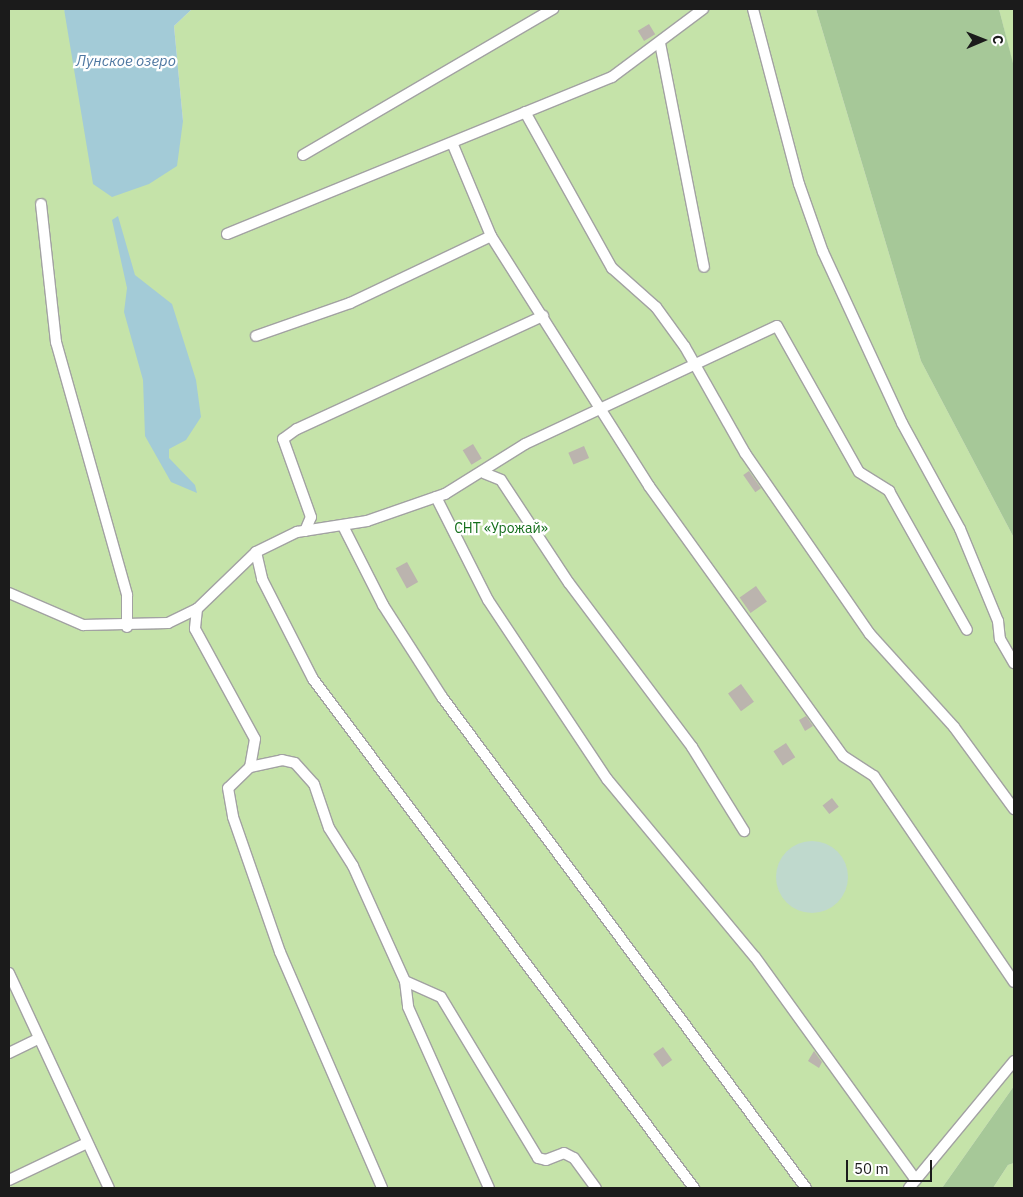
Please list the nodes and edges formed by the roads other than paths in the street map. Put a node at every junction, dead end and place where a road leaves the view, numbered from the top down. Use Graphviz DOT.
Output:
graph roads {
  1 [pos="553,9"];
  2 [pos="703,9"];
  3 [pos="753,9"];
  4 [pos="660,43"];
  5 [pos="525,112"];
  6 [pos="453,145"];
  7 [pos="303,155"];
  8 [pos="41,204"];
  9 [pos="227,234"];
  10 [pos="491,236"];
  11 [pos="704,267"];
  12 [pos="543,316"];
  13 [pos="256,336"];
  14 [pos="694,363"];
  15 [pos="602,408"];
  16 [pos="484,473"];
  17 [pos="436,497"];
  18 [pos="343,526"];
  19 [pos="305,531"];
  20 [pos="256,552"];
  21 [pos="9,593"];
  22 [pos="197,609"];
  23 [pos="127,627"];
  24 [pos="967,630"];
  25 [pos="1014,663"];
  26 [pos="250,767"];
  27 [pos="1014,809"];
  28 [pos="744,830"];
  29 [pos="9,974"];
  30 [pos="405,981"];
  31 [pos="1014,982"];
  32 [pos="38,1039"];
  33 [pos="9,1053"];
  34 [pos="1014,1061"];
  35 [pos="87,1143"];
  36 [pos="9,1180"];
  37 [pos="916,1180"];
  38 [pos="109,1188"];
  39 [pos="382,1188"];
  40 [pos="489,1188"];
  41 [pos="596,1188"];
  42 [pos="694,1188"];
  43 [pos="806,1188"];
  44 [pos="909,1188"];
  1 -- 7 [label="street"];
  2 -- 4 [label="street"];
  3 -- 25 [label="street"];
  4 -- 5 [label="street"];
  4 -- 11 [label="street"];
  5 -- 6 [label="street"];
  5 -- 14 [label="street"];
  6 -- 9 [label="street"];
  6 -- 10 [label="street"];
  8 -- 23 [label="street"];
  10 -- 12 [label="street"];
  10 -- 13 [label="street"];
  12 -- 15 [label="street"];
  12 -- 19 [label="street"];
  14 -- 15 [label="street"];
  14 -- 24 [label="street"];
  14 -- 27 [label="street"];
  15 -- 16 [label="street"];
  15 -- 31 [label="street"];
  16 -- 17 [label="street"];
  16 -- 28 [label="street"];
  17 -- 18 [label="street"];
  17 -- 37 [label="street"];
  18 -- 19 [label="street"];
  18 -- 43 [label="street"];
  19 -- 20 [label="street"];
  20 -- 22 [label="street"];
  20 -- 42 [label="street"];
  21 -- 23 [label="street"];
  22 -- 23 [label="street"];
  22 -- 26 [label="street"];
  26 -- 30 [label="street"];
  26 -- 39 [label="street"];
  29 -- 32 [label="street"];
  30 -- 40 [label="street"];
  30 -- 41 [label="street"];
  32 -- 33 [label="street"];
  32 -- 35 [label="street"];
  34 -- 37 [label="street"];
  35 -- 36 [label="street"];
  35 -- 38 [label="street"];
  37 -- 44 [label="street"];
}
